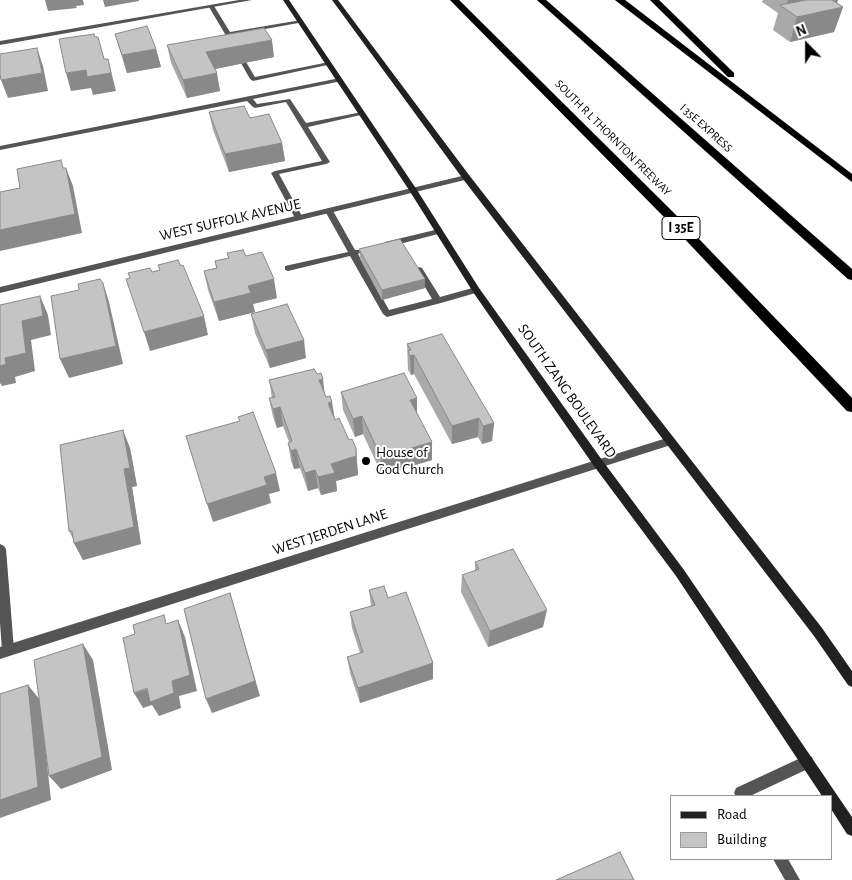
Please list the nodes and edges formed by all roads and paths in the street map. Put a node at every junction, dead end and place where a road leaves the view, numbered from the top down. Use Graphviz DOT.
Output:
graph roads {
  1 [pos="249,0"];
  2 [pos="286,0"];
  3 [pos="335,0"];
  4 [pos="454,0"];
  5 [pos="541,0"];
  6 [pos="620,0"];
  7 [pos="654,0"];
  8 [pos="212,7"];
  9 [pos="300,22"];
  10 [pos="228,34"];
  11 [pos="233,42"];
  12 [pos="0,43"];
  13 [pos="244,63"];
  14 [pos="329,64"];
  15 [pos="340,80"];
  16 [pos="249,98"];
  17 [pos="362,114"];
  18 [pos="778,122"];
  19 [pos="304,126"];
  20 [pos="0,148"];
  21 [pos="466,177"];
  22 [pos="852,179"];
  23 [pos="413,190"];
  24 [pos="330,211"];
  25 [pos="299,218"];
  26 [pos="439,231"];
  27 [pos="352,253"];
  28 [pos="415,263"];
  29 [pos="288,268"];
  30 [pos="852,276"];
  31 [pos="0,290"];
  32 [pos="476,290"];
  33 [pos="438,301"];
  34 [pos="852,407"];
  35 [pos="670,441"];
  36 [pos="598,463"];
  37 [pos="0,550"];
  38 [pos="4,651"];
  39 [pos="852,681"];
  40 [pos="807,762"];
  41 [pos="742,795"];
  42 [pos="829,795"];
  43 [pos="832,800"];
  44 [pos="852,829"];
  45 [pos="781,860"];
  46 [pos="793,880"];
  1 -- 8 [label="street"];
  2 -- 9 [label="main road, SOUTH ZANG BOULEVARD"];
  3 -- 21 [label="main road"];
  4 -- 34 [label="highway, SOUTH R L THORNTON FREEWAY / I 35E"];
  5 -- 30 [label="highway, I 35E EXPRESS"];
  6 -- 18 [label="highway"];
  7 -- 18 [label="highway"];
  8 -- 10 [label="street"];
  8 -- 12 [label="street"];
  9 -- 10 [label="street"];
  9 -- 14 [label="main road, SOUTH ZANG BOULEVARD"];
  10 -- 11 [label="street"];
  13 -- 14 [label="street"];
  14 -- 15 [label="main road, SOUTH ZANG BOULEVARD"];
  15 -- 16 [label="street"];
  15 -- 17 [label="main road, SOUTH ZANG BOULEVARD"];
  16 -- 19 [label="street"];
  16 -- 20 [label="street"];
  17 -- 19 [label="street"];
  17 -- 23 [label="main road, SOUTH ZANG BOULEVARD"];
  18 -- 22 [label="highway"];
  19 -- 25 [label="street"];
  21 -- 23 [label="street, WEST SUFFOLK AVENUE"];
  21 -- 35 [label="main road"];
  23 -- 24 [label="street, WEST SUFFOLK AVENUE"];
  23 -- 26 [label="main road, SOUTH ZANG BOULEVARD"];
  24 -- 25 [label="street, WEST SUFFOLK AVENUE"];
  24 -- 27 [label="street"];
  25 -- 31 [label="street, WEST SUFFOLK AVENUE"];
  26 -- 27 [label="street"];
  26 -- 32 [label="main road, SOUTH ZANG BOULEVARD"];
  27 -- 29 [label="street"];
  27 -- 33 [label="street"];
  28 -- 33 [label="street"];
  32 -- 33 [label="street"];
  32 -- 36 [label="main road, SOUTH ZANG BOULEVARD"];
  35 -- 36 [label="street, WEST JERDEN LANE"];
  35 -- 39 [label="main road"];
  36 -- 38 [label="street, WEST JERDEN LANE"];
  36 -- 40 [label="main road, SOUTH ZANG BOULEVARD"];
  37 -- 38 [label="street"];
  40 -- 41 [label="street"];
  40 -- 42 [label="main road, SOUTH ZANG BOULEVARD"];
  43 -- 44 [label="main road, SOUTH ZANG BOULEVARD"];
  45 -- 46 [label="street"];
}
